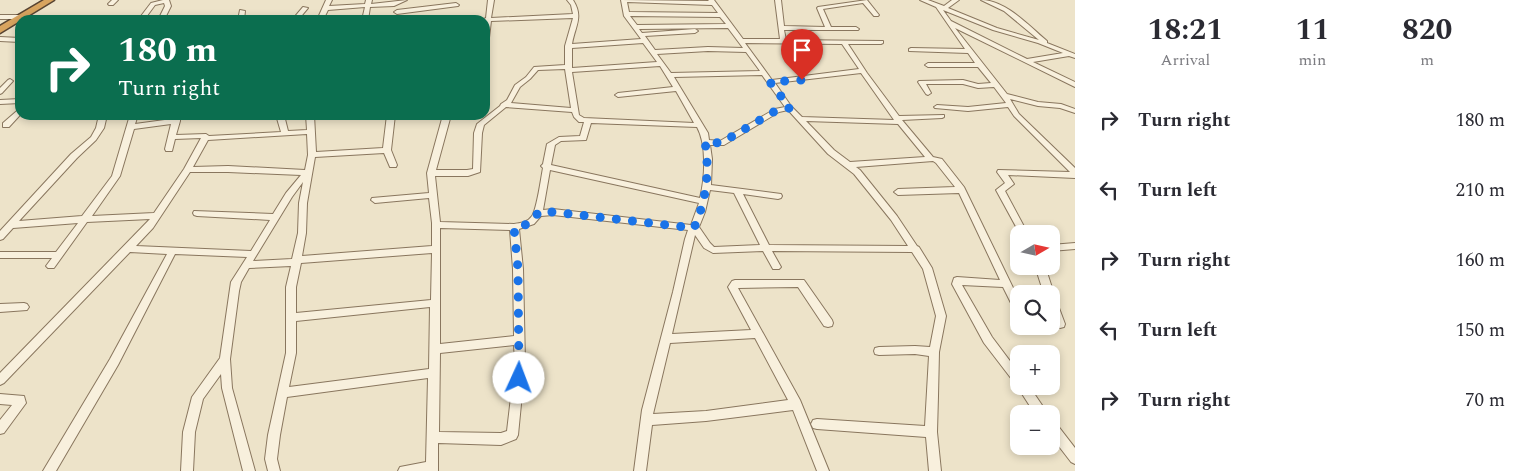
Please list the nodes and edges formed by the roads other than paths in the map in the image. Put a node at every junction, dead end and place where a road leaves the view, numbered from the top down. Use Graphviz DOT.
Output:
graph roads {
  1 [pos="50,0"];
  2 [pos="166,0"];
  3 [pos="329,0"];
  4 [pos="492,0"];
  5 [pos="570,0"];
  6 [pos="778,0"];
  7 [pos="864,0"];
  8 [pos="923,0"];
  9 [pos="984,0"];
  10 [pos="401,1"];
  11 [pos="712,2"];
  12 [pos="368,3"];
  13 [pos="951,3"];
  14 [pos="456,5"];
  15 [pos="936,5"];
  16 [pos="305,8"];
  17 [pos="325,8"];
  18 [pos="242,11"];
  19 [pos="397,12"];
  20 [pos="627,14"];
  21 [pos="25,15"];
  22 [pos="145,15"];
  23 [pos="163,15"];
  24 [pos="242,15"];
  25 [pos="299,15"];
  26 [pos="322,15"];
  27 [pos="397,15"];
  28 [pos="488,15"];
  29 [pos="722,15"];
  30 [pos="876,15"];
  31 [pos="577,16"];
  32 [pos="0,17"];
  33 [pos="15,17"];
  34 [pos="490,20"];
  35 [pos="15,21"];
  36 [pos="948,22"];
  37 [pos="634,27"];
  38 [pos="731,28"];
  39 [pos="782,28"];
  40 [pos="829,29"];
  41 [pos="856,29"];
  42 [pos="0,30"];
  43 [pos="643,38"];
  44 [pos="1,40"];
  45 [pos="15,40"];
  46 [pos="740,41"];
  47 [pos="783,42"];
  48 [pos="881,42"];
  49 [pos="845,43"];
  50 [pos="568,46"];
  51 [pos="1052,46"];
  52 [pos="746,50"];
  53 [pos="911,50"];
  54 [pos="969,51"];
  55 [pos="653,52"];
  56 [pos="1073,55"];
  57 [pos="1026,61"];
  58 [pos="662,64"];
  59 [pos="980,65"];
  60 [pos="928,66"];
  61 [pos="568,68"];
  62 [pos="862,71"];
  63 [pos="763,73"];
  64 [pos="669,75"];
  65 [pos="10,81"];
  66 [pos="770,82"];
  67 [pos="997,85"];
  68 [pos="1075,85"];
  69 [pos="678,89"];
  70 [pos="0,92"];
  71 [pos="928,93"];
  72 [pos="618,95"];
  73 [pos="1005,96"];
  74 [pos="15,101"];
  75 [pos="0,102"];
  76 [pos="503,105"];
  77 [pos="1010,105"];
  78 [pos="937,107"];
  79 [pos="790,108"];
  80 [pos="575,110"];
  81 [pos="1075,111"];
  82 [pos="490,115"];
  83 [pos="15,116"];
  84 [pos="942,116"];
  85 [pos="800,119"];
  86 [pos="102,120"];
  87 [pos="133,120"];
  88 [pos="166,120"];
  89 [pos="175,120"];
  90 [pos="281,120"];
  91 [pos="310,120"];
  92 [pos="390,120"];
  93 [pos="446,120"];
  94 [pos="484,120"];
  95 [pos="588,120"];
  96 [pos="898,120"];
  97 [pos="6,125"];
  98 [pos="699,125"];
  99 [pos="131,127"];
  100 [pos="311,132"];
  101 [pos="285,134"];
  102 [pos="171,137"];
  103 [pos="206,138"];
  104 [pos="705,142"];
  105 [pos="169,149"];
  106 [pos="387,150"];
  107 [pos="312,155"];
  108 [pos="931,159"];
  109 [pos="393,164"];
  110 [pos="849,165"];
  111 [pos="545,166"];
  112 [pos="188,170"];
  113 [pos="309,173"];
  114 [pos="431,173"];
  115 [pos="1075,174"];
  116 [pos="707,187"];
  117 [pos="961,190"];
  118 [pos="736,191"];
  119 [pos="898,192"];
  120 [pos="433,195"];
  121 [pos="778,196"];
  122 [pos="375,200"];
  123 [pos="702,201"];
  124 [pos="538,212"];
  125 [pos="197,213"];
  126 [pos="156,216"];
  127 [pos="276,217"];
  128 [pos="85,219"];
  129 [pos="13,225"];
  130 [pos="436,225"];
  131 [pos="1019,225"];
  132 [pos="514,228"];
  133 [pos="694,228"];
  134 [pos="0,237"];
  135 [pos="1075,246"];
  136 [pos="1060,247"];
  137 [pos="766,248"];
  138 [pos="128,249"];
  139 [pos="436,249"];
  140 [pos="916,249"];
  141 [pos="172,252"];
  142 [pos="253,254"];
  143 [pos="0,255"];
  144 [pos="59,255"];
  145 [pos="297,261"];
  146 [pos="247,265"];
  147 [pos="50,266"];
  148 [pos="776,267"];
  149 [pos="1006,284"];
  150 [pos="1010,292"];
  151 [pos="436,303"];
  152 [pos="24,307"];
  153 [pos="0,308"];
  154 [pos="291,317"];
  155 [pos="828,323"];
  156 [pos="757,334"];
  157 [pos="666,339"];
  158 [pos="519,340"];
  159 [pos="435,349"];
  160 [pos="879,351"];
  161 [pos="934,352"];
  162 [pos="226,359"];
  163 [pos="1010,370"];
  164 [pos="434,373"];
  165 [pos="2,375"];
  166 [pos="284,394"];
  167 [pos="0,399"];
  168 [pos="796,404"];
  169 [pos="646,420"];
  170 [pos="817,424"];
  171 [pos="0,429"];
  172 [pos="931,432"];
  173 [pos="432,437"];
  174 [pos="1060,438"];
  175 [pos="1075,458"];
  176 [pos="432,469"];
  177 [pos="49,471"];
  178 [pos="187,471"];
  179 [pos="249,471"];
  180 [pos="274,471"];
  181 [pos="404,471"];
  182 [pos="640,471"];
  183 [pos="823,471"];
  184 [pos="935,471"];
  1 -- 21 [label="highway"];
  2 -- 22 [label="street"];
  2 -- 23 [label="street"];
  3 -- 17 [label="street"];
  4 -- 28 [label="street"];
  5 -- 31 [label="street"];
  6 -- 39 [label="street"];
  7 -- 30 [label="street"];
  7 -- 40 [label="street"];
  8 -- 15 [label="street"];
  9 -- 51 [label="street"];
  10 -- 12 [label="street"];
  10 -- 19 [label="street"];
  11 -- 20 [label="street"];
  11 -- 29 [label="street"];
  12 -- 17 [label="street"];
  13 -- 15 [label="street"];
  13 -- 51 [label="street"];
  14 -- 19 [label="street"];
  15 -- 36 [label="street"];
  16 -- 25 [label="street"];
  17 -- 26 [label="street"];
  18 -- 24 [label="street"];
  19 -- 27 [label="street"];
  20 -- 29 [label="street"];
  20 -- 37 [label="street"];
  29 -- 38 [label="street"];
  31 -- 34 [label="street"];
  31 -- 50 [label="street"];
  32 -- 33 [label="street"];
  35 -- 42 [label="highway"];
  36 -- 54 [label="street"];
  36 -- 57 [label="street"];
  37 -- 38 [label="street"];
  37 -- 43 [label="street"];
  38 -- 43 [label="street"];
  38 -- 46 [label="street"];
  39 -- 40 [label="street"];
  39 -- 47 [label="street"];
  40 -- 41 [label="street"];
  43 -- 50 [label="street"];
  43 -- 55 [label="street"];
  44 -- 45 [label="street"];
  46 -- 47 [label="street"];
  46 -- 52 [label="street"];
  47 -- 49 [label="street"];
  48 -- 49 [label="street"];
  49 -- 62 [label="street"];
  50 -- 61 [label="street"];
  51 -- 56 [label="street"];
  52 -- 55 [label="street"];
  52 -- 63 [label="street"];
  53 -- 54 [label="street"];
  54 -- 59 [label="street"];
  55 -- 58 [label="street"];
  56 -- 57 [label="street"];
  57 -- 68 [label="street"];
  58 -- 61 [label="street"];
  58 -- 64 [label="street"];
  59 -- 60 [label="street"];
  59 -- 67 [label="street"];
  61 -- 76 [label="street"];
  61 -- 80 [label="street"];
  62 -- 66 [label="street"];
  62 -- 96 [label="street"];
  63 -- 64 [label="street"];
  63 -- 66 [label="street"];
  64 -- 69 [label="street"];
  65 -- 70 [label="street"];
  66 -- 79 [label="street"];
  67 -- 71 [label="street"];
  67 -- 73 [label="street"];
  69 -- 72 [label="street"];
  69 -- 98 [label="street"];
  73 -- 77 [label="street"];
  73 -- 81 [label="street"];
  74 -- 75 [label="street"];
  76 -- 80 [label="street"];
  76 -- 82 [label="street"];
  77 -- 78 [label="street"];
  77 -- 115 [label="street"];
  79 -- 85 [label="street"];
  79 -- 104 [label="street"];
  80 -- 95 [label="street"];
  83 -- 97 [label="street"];
  84 -- 96 [label="street"];
  85 -- 96 [label="street"];
  85 -- 110 [label="street"];
  86 -- 129 [label="street"];
  87 -- 99 [label="street"];
  88 -- 99 [label="street"];
  89 -- 102 [label="street"];
  90 -- 101 [label="street"];
  91 -- 100 [label="street"];
  92 -- 106 [label="street"];
  93 -- 114 [label="street"];
  94 -- 114 [label="street"];
  95 -- 98 [label="street"];
  95 -- 111 [label="street"];
  96 -- 108 [label="street"];
  98 -- 104 [label="street"];
  99 -- 128 [label="street"];
  100 -- 101 [label="street"];
  100 -- 107 [label="street"];
  101 -- 103 [label="street"];
  102 -- 103 [label="street"];
  102 -- 105 [label="street"];
  103 -- 112 [label="street"];
  104 -- 116 [label="street"];
  106 -- 107 [label="street"];
  106 -- 109 [label="street"];
  107 -- 113 [label="street"];
  108 -- 110 [label="street"];
  108 -- 117 [label="street"];
  110 -- 140 [label="street"];
  111 -- 123 [label="street"];
  111 -- 124 [label="street"];
  112 -- 113 [label="street"];
  112 -- 126 [label="street"];
  113 -- 127 [label="street"];
  113 -- 145 [label="street"];
  114 -- 120 [label="street"];
  115 -- 131 [label="street"];
  116 -- 118 [label="street"];
  116 -- 123 [label="street"];
  117 -- 119 [label="street"];
  117 -- 149 [label="street"];
  118 -- 121 [label="street"];
  118 -- 137 [label="street"];
  120 -- 122 [label="street"];
  120 -- 130 [label="street"];
  123 -- 133 [label="street"];
  124 -- 132 [label="street"];
  124 -- 133 [label="street"];
  125 -- 127 [label="street"];
  126 -- 128 [label="street"];
  126 -- 138 [label="street"];
  127 -- 142 [label="street"];
  128 -- 129 [label="street"];
  128 -- 144 [label="street"];
  129 -- 134 [label="street"];
  130 -- 132 [label="street"];
  130 -- 139 [label="street"];
  132 -- 158 [label="street"];
  133 -- 137 [label="street"];
  133 -- 157 [label="street"];
  135 -- 136 [label="street"];
  137 -- 140 [label="street"];
  137 -- 148 [label="street"];
  138 -- 141 [label="street"];
  138 -- 165 [label="street"];
  139 -- 145 [label="street"];
  139 -- 151 [label="street"];
  140 -- 161 [label="street"];
  141 -- 142 [label="street"];
  141 -- 177 [label="street"];
  142 -- 146 [label="street"];
  143 -- 144 [label="street"];
  144 -- 147 [label="street"];
  145 -- 146 [label="street"];
  145 -- 154 [label="street"];
  146 -- 162 [label="street"];
  149 -- 150 [label="street"];
  149 -- 163 [label="street"];
  151 -- 154 [label="street"];
  151 -- 159 [label="street"];
  152 -- 153 [label="street"];
  154 -- 166 [label="street"];
  155 -- 156 [label="street"];
  156 -- 157 [label="street"];
  156 -- 168 [label="street"];
  157 -- 169 [label="street"];
  158 -- 159 [label="street"];
  158 -- 173 [label="street"];
  159 -- 164 [label="street"];
  160 -- 161 [label="street"];
  161 -- 172 [label="street"];
  162 -- 178 [label="street"];
  162 -- 179 [label="street"];
  164 -- 166 [label="street"];
  164 -- 173 [label="street"];
  166 -- 180 [label="street"];
  167 -- 171 [label="street"];
  168 -- 169 [label="street"];
  168 -- 183 [label="street"];
  169 -- 182 [label="street"];
  170 -- 172 [label="street"];
  172 -- 184 [label="street"];
  173 -- 176 [label="street"];
  174 -- 175 [label="street"];
  176 -- 181 [label="street"];
}
